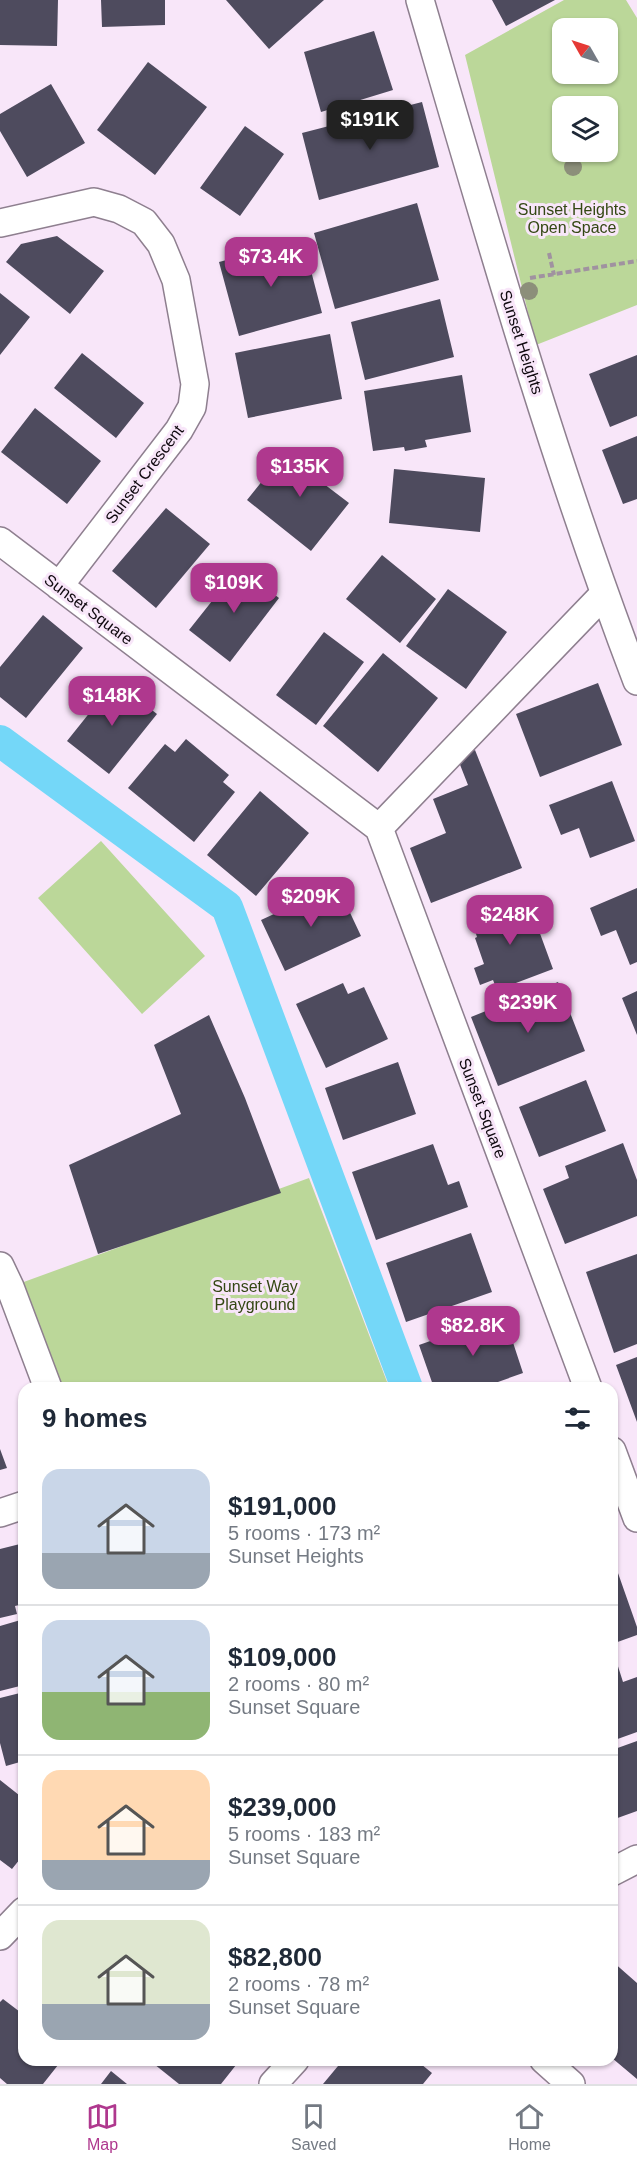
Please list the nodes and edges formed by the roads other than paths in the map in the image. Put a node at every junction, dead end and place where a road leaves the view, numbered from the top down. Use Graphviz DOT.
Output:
graph roads {
  1 [pos="420,0"];
  2 [pos="0,223"];
  3 [pos="0,541"];
  4 [pos="59,586"];
  5 [pos="604,594"];
  6 [pos="637,681"];
  7 [pos="379,828"];
  8 [pos="0,1266"];
  9 [pos="46,1382"];
  10 [pos="586,1382"];
  11 [pos="618,1468"];
  12 [pos="18,1507"];
  13 [pos="0,1513"];
  14 [pos="637,1518"];
  15 [pos="637,1859"];
  16 [pos="618,1869"];
  17 [pos="18,1917"];
  18 [pos="0,1936"];
  19 [pos="290,2066"];
  20 [pos="550,2066"];
  21 [pos="273,2084"];
  22 [pos="570,2084"];
  1 -- 5 [label="street, Sunset Heights"];
  2 -- 4 [label="street, Sunset Crescent"];
  3 -- 4 [label="street, Sunset Square"];
  4 -- 7 [label="street, Sunset Square"];
  5 -- 6 [label="street, Sunset Heights"];
  5 -- 7 [label="street"];
  7 -- 10 [label="street, Sunset Square"];
  8 -- 9 [label="street"];
  11 -- 14 [label="street"];
  12 -- 13 [label="street"];
  15 -- 16 [label="street"];
  17 -- 18 [label="street"];
  19 -- 21 [label="street"];
  20 -- 22 [label="street"];
}
